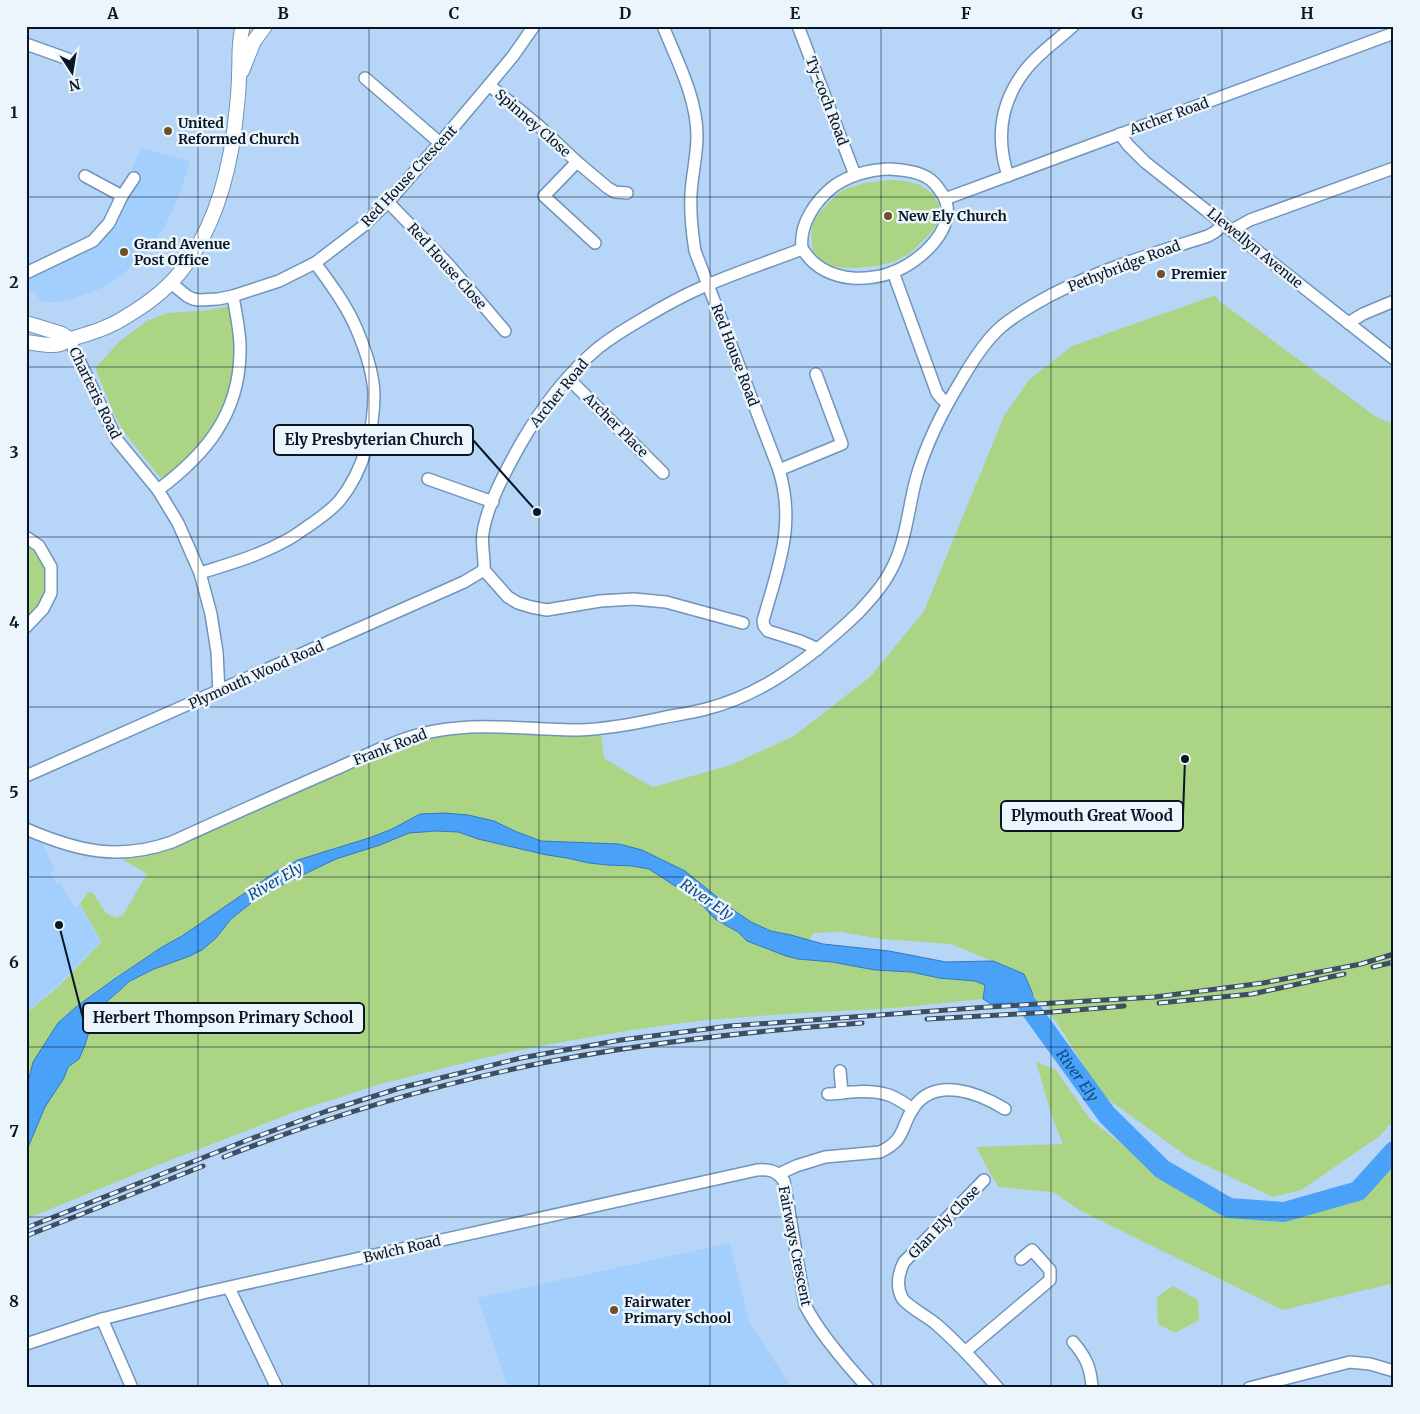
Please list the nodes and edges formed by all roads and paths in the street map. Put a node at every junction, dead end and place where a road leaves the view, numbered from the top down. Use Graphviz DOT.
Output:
graph roads {
  1 [pos="243,26"];
  2 [pos="264,26"];
  3 [pos="534,26"];
  4 [pos="663,26"];
  5 [pos="798,26"];
  6 [pos="1073,26"];
  7 [pos="1394,33"];
  8 [pos="26,44"];
  9 [pos="68,59"];
  10 [pos="364,78"];
  11 [pos="239,79"];
  12 [pos="489,85"];
  13 [pos="1120,134"];
  14 [pos="440,143"];
  15 [pos="577,162"];
  16 [pos="1394,168"];
  17 [pos="855,175"];
  18 [pos="84,176"];
  19 [pos="1008,176"];
  20 [pos="134,178"];
  21 [pos="627,193"];
  22 [pos="122,196"];
  23 [pos="945,199"];
  24 [pos="388,202"];
  25 [pos="1228,227"];
  26 [pos="595,243"];
  27 [pos="802,249"];
  28 [pos="315,263"];
  29 [pos="26,272"];
  30 [pos="893,272"];
  31 [pos="171,283"];
  32 [pos="708,284"];
  33 [pos="233,296"];
  34 [pos="1394,301"];
  35 [pos="26,323"];
  36 [pos="1348,323"];
  37 [pos="505,331"];
  38 [pos="69,339"];
  39 [pos="26,342"];
  40 [pos="1394,359"];
  41 [pos="816,374"];
  42 [pos="568,378"];
  43 [pos="948,402"];
  44 [pos="779,470"];
  45 [pos="663,473"];
  46 [pos="428,479"];
  47 [pos="158,490"];
  48 [pos="493,502"];
  49 [pos="26,537"];
  50 [pos="484,570"];
  51 [pos="200,573"];
  52 [pos="743,623"];
  53 [pos="26,627"];
  54 [pos="818,649"];
  55 [pos="219,692"];
  56 [pos="26,776"];
  57 [pos="26,829"];
  58 [pos="840,1071"];
  59 [pos="842,1093"];
  60 [pos="828,1094"];
  61 [pos="1005,1108"];
  62 [pos="913,1109"];
  63 [pos="779,1174"];
  64 [pos="984,1180"];
  65 [pos="1021,1259"];
  66 [pos="229,1288"];
  67 [pos="102,1319"];
  68 [pos="1073,1342"];
  69 [pos="26,1344"];
  70 [pos="966,1352"];
  71 [pos="1394,1371"];
  72 [pos="132,1388"];
  73 [pos="277,1388"];
  74 [pos="868,1388"];
  75 [pos="998,1388"];
  76 [pos="1092,1388"];
  77 [pos="1249,1388"];
  1 -- 11 [label="street"];
  2 -- 11 [label="street"];
  3 -- 12 [label="street, Red House Crescent"];
  4 -- 32 [label="street, Red House Road"];
  5 -- 17 [label="street, Ty-coch Road"];
  6 -- 19 [label="street"];
  7 -- 13 [label="street, Archer Road"];
  8 -- 9 [label="street"];
  10 -- 14 [label="street"];
  11 -- 31 [label="street"];
  12 -- 14 [label="street, Red House Crescent"];
  12 -- 15 [label="street, Spinney Close"];
  13 -- 19 [label="street, Archer Road"];
  13 -- 25 [label="street, Llewellyn Avenue"];
  14 -- 24 [label="street, Red House Crescent"];
  15 -- 21 [label="street, Spinney Close"];
  15 -- 26 [label="street, Spinney Close"];
  16 -- 25 [label="street, Pethybridge Road"];
  17 -- 23 [label="street"];
  17 -- 27 [label="street"];
  18 -- 22 [label="street"];
  19 -- 23 [label="street, Archer Road"];
  20 -- 22 [label="street"];
  22 -- 29 [label="street"];
  23 -- 30 [label="street"];
  24 -- 28 [label="street, Red House Crescent"];
  24 -- 37 [label="street, Red House Close"];
  25 -- 36 [label="street, Llewellyn Avenue"];
  25 -- 43 [label="street, Pethybridge Road"];
  27 -- 30 [label="street"];
  27 -- 32 [label="street, Archer Road"];
  28 -- 33 [label="street, Red House Crescent"];
  28 -- 51 [label="street"];
  30 -- 43 [label="street"];
  31 -- 33 [label="street, Red House Crescent"];
  31 -- 38 [label="street"];
  32 -- 42 [label="street, Archer Road"];
  32 -- 44 [label="street, Red House Road"];
  33 -- 47 [label="street"];
  34 -- 36 [label="street"];
  35 -- 38 [label="street"];
  36 -- 40 [label="street, Llewellyn Avenue"];
  38 -- 39 [label="street"];
  38 -- 47 [label="street, Charteris Road"];
  41 -- 44 [label="street"];
  42 -- 45 [label="street, Archer Place"];
  42 -- 48 [label="street, Archer Road"];
  43 -- 54 [label="street, Pethybridge Road"];
  44 -- 54 [label="street, Red House Road"];
  46 -- 48 [label="street"];
  47 -- 51 [label="street, Charteris Road"];
  48 -- 50 [label="street, Archer Road"];
  49 -- 53 [label="street"];
  50 -- 52 [label="street"];
  50 -- 55 [label="street, Plymouth Wood Road"];
  51 -- 55 [label="street, Charteris Road"];
  54 -- 57 [label="street, Frank Road"];
  55 -- 56 [label="street, Plymouth Wood Road"];
  58 -- 59 [label="street"];
  59 -- 60 [label="street"];
  59 -- 62 [label="street"];
  61 -- 62 [label="street"];
  62 -- 63 [label="street"];
  63 -- 66 [label="street, Bwlch Road"];
  63 -- 74 [label="street, Fairways Crescent"];
  64 -- 70 [label="street, Glan Ely Close"];
  65 -- 70 [label="street"];
  66 -- 67 [label="street, Bwlch Road"];
  66 -- 73 [label="street"];
  67 -- 69 [label="street, Bwlch Road"];
  67 -- 72 [label="street"];
  68 -- 76 [label="street"];
  70 -- 75 [label="street, Glan Ely Close"];
  71 -- 77 [label="street"];
}
